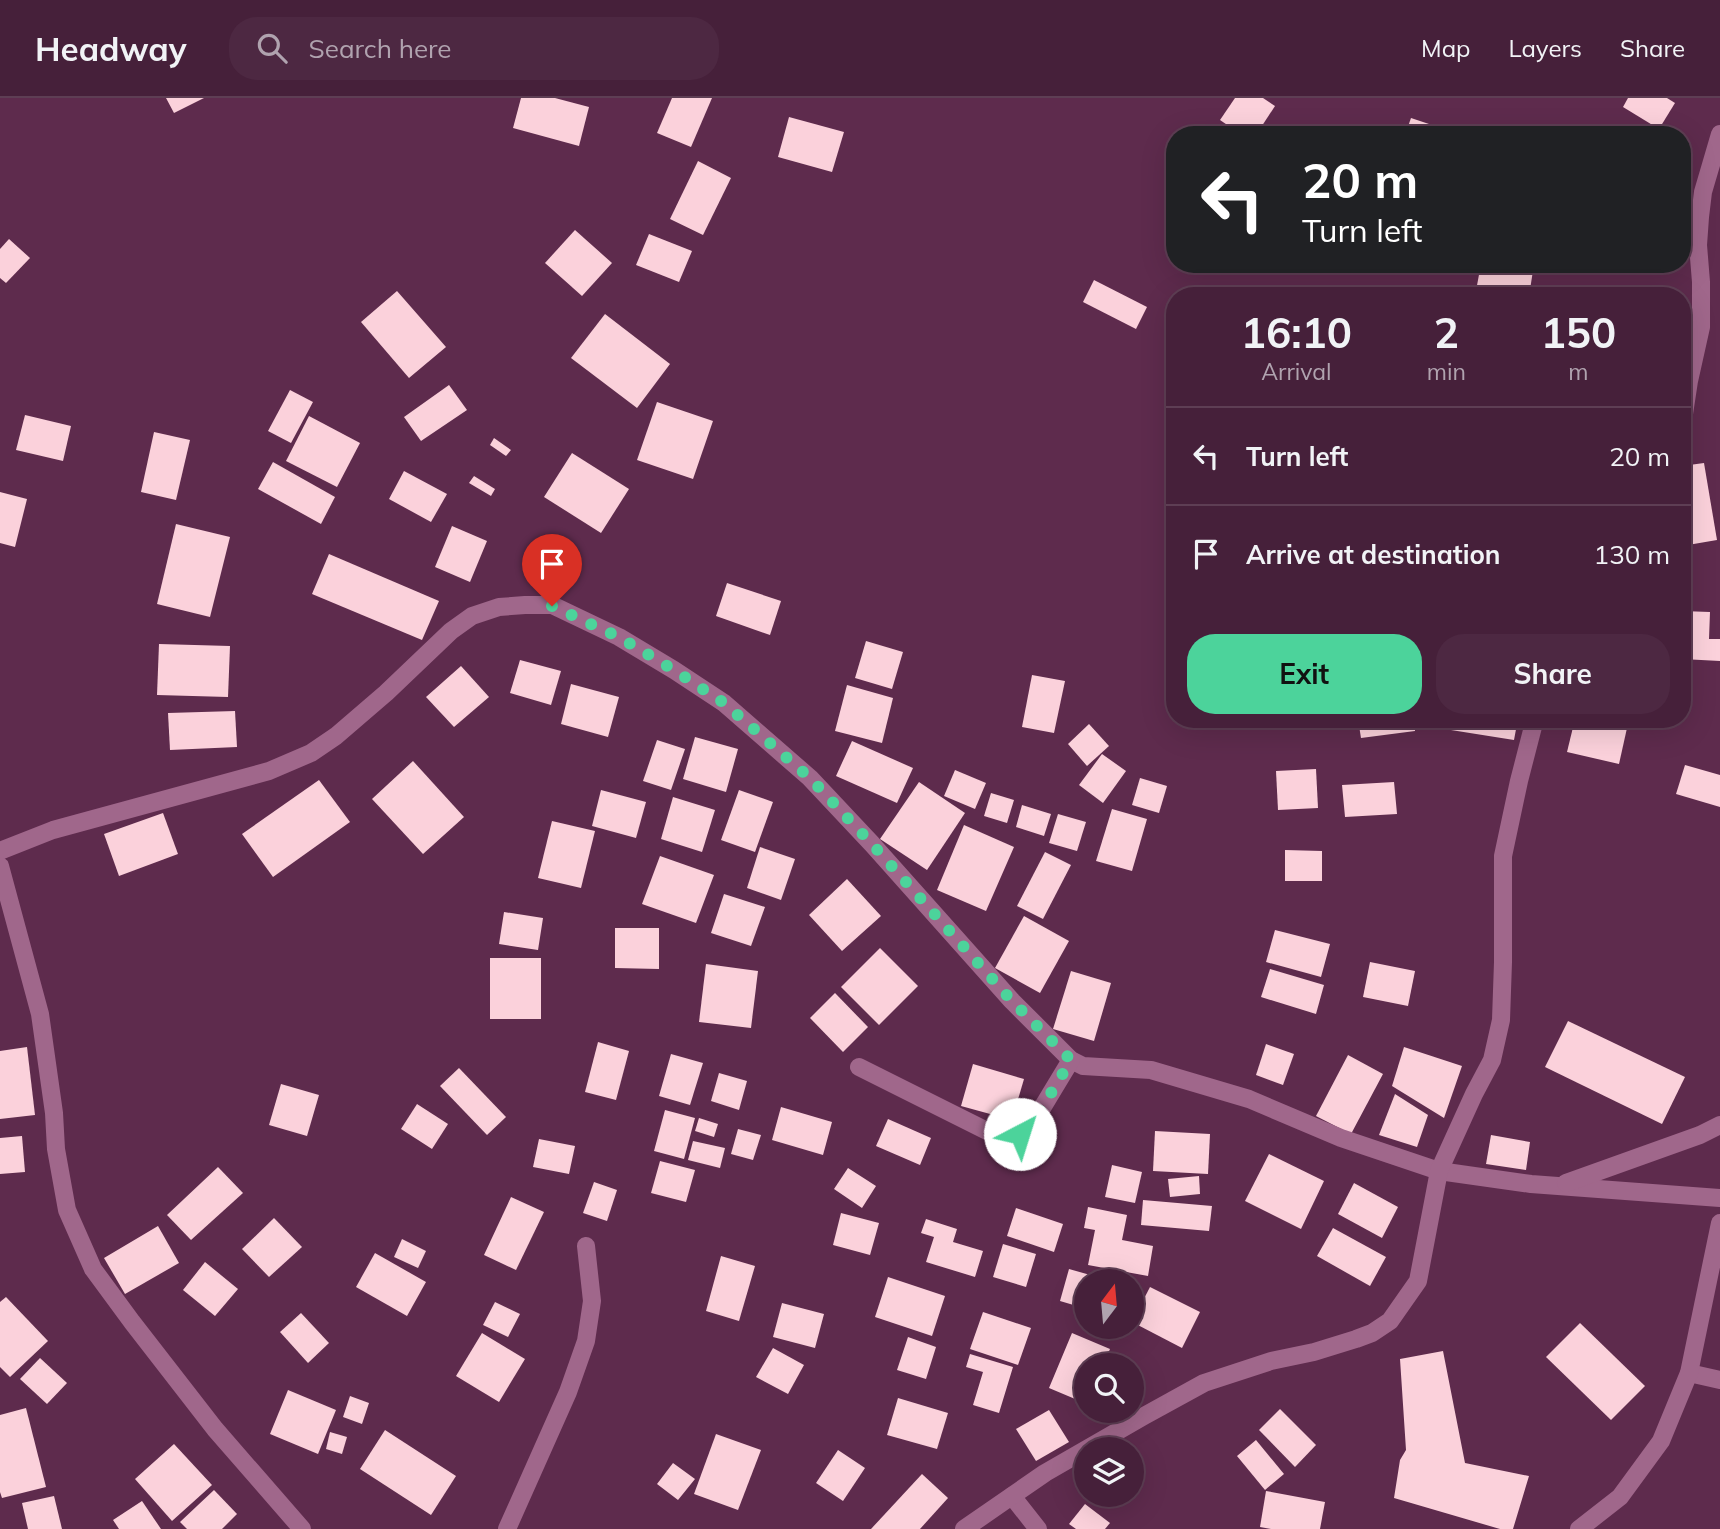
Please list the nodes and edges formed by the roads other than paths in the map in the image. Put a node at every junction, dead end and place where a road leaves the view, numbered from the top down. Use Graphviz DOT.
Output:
graph roads {
  1 [pos="1720,134"];
  2 [pos="1691,372"];
  3 [pos="1533,728"];
  4 [pos="0,850"];
  5 [pos="0,866"];
  6 [pos="1071,1060"];
  7 [pos="859,1067"];
  8 [pos="1720,1125"];
  9 [pos="1439,1171"];
  10 [pos="1531,1184"];
  11 [pos="1720,1198"];
  12 [pos="1720,1223"];
  13 [pos="586,1246"];
  14 [pos="1689,1373"];
  15 [pos="1720,1380"];
  16 [pos="1012,1496"];
  17 [pos="302,1529"];
  18 [pos="507,1529"];
  19 [pos="964,1529"];
  20 [pos="1038,1529"];
  21 [pos="1580,1529"];
  1 -- 2 [label="street"];
  3 -- 9 [label="street"];
  4 -- 6 [label="street"];
  5 -- 17 [label="street"];
  6 -- 7 [label="street"];
  6 -- 9 [label="street"];
  8 -- 10 [label="street"];
  9 -- 10 [label="street"];
  9 -- 16 [label="street"];
  10 -- 11 [label="street"];
  12 -- 14 [label="street"];
  13 -- 18 [label="street"];
  14 -- 15 [label="street"];
  14 -- 21 [label="street"];
  16 -- 19 [label="street"];
  16 -- 20 [label="street"];
}
